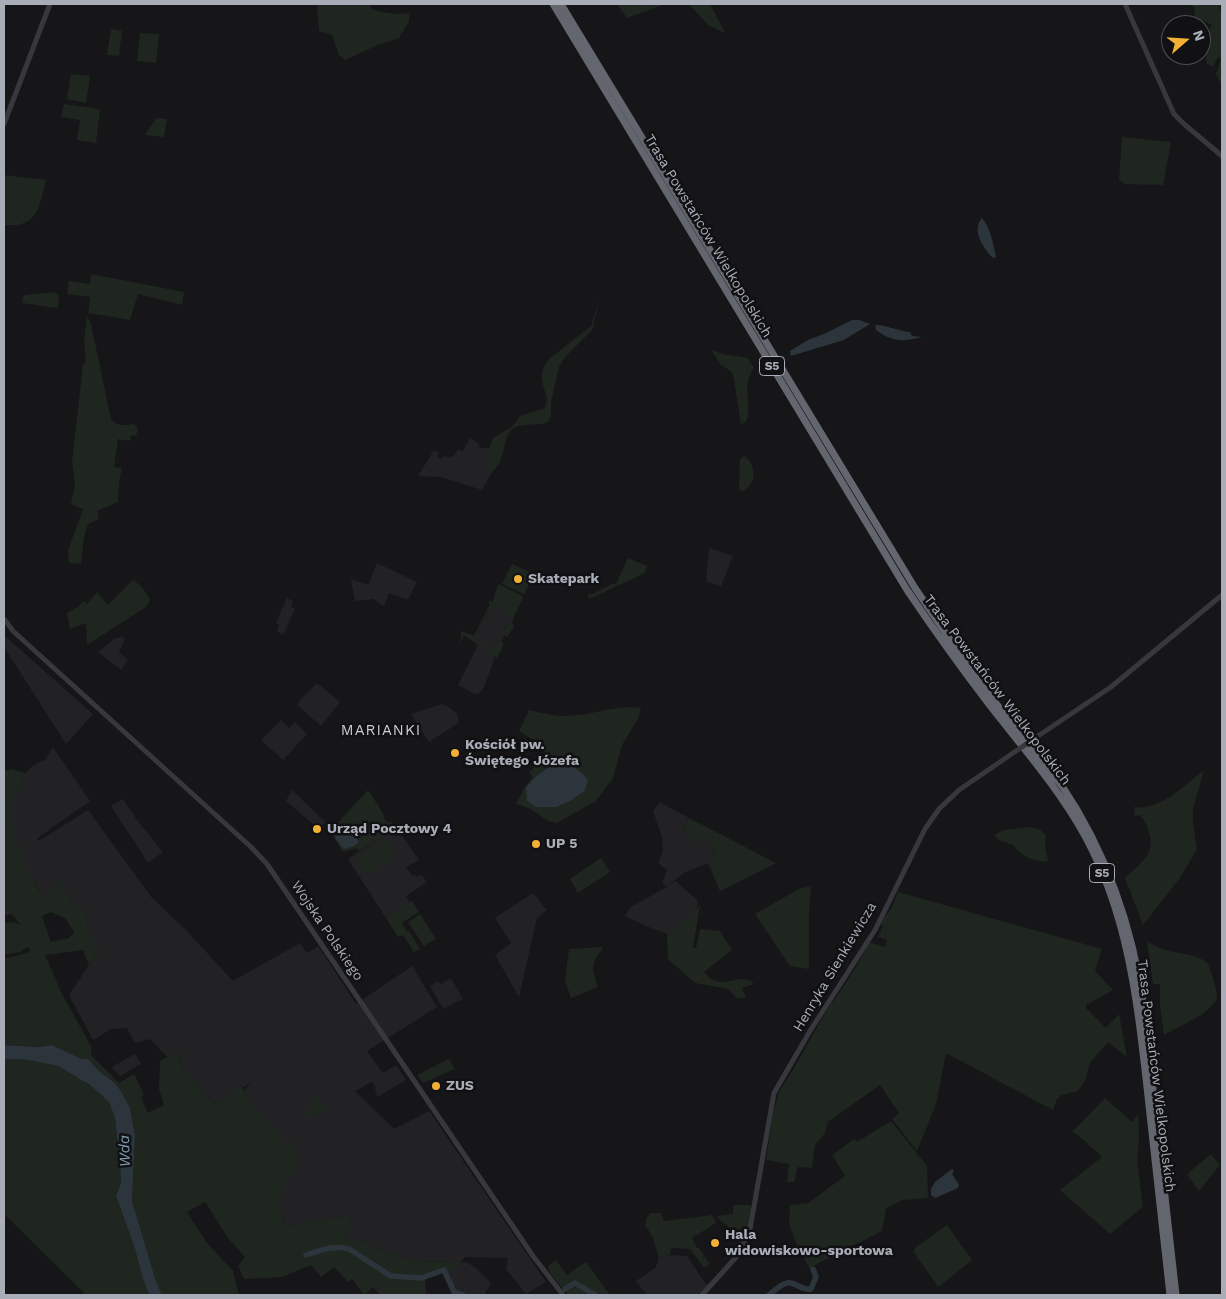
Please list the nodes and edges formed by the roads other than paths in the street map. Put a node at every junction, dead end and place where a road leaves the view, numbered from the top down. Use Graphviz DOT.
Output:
graph roads {
  1 [pos="50,4"];
  2 [pos="553,4"];
  3 [pos="561,4"];
  4 [pos="1125,4"];
  5 [pos="4,124"];
  6 [pos="1222,156"];
  7 [pos="1222,595"];
  8 [pos="4,620"];
  9 [pos="1146,1051"];
  10 [pos="1147,1064"];
  11 [pos="563,1295"];
  12 [pos="702,1295"];
  13 [pos="1170,1295"];
  14 [pos="1176,1295"];
  1 -- 5 [label="street"];
  2 -- 9 [label="highway, Trasa Powstańców Wielkopolskich / S5"];
  3 -- 9 [label="highway, Trasa Powstańców Wielkopolskich / S5"];
  4 -- 6 [label="street"];
  7 -- 12 [label="street, Henryka Sienkiewicza, bridge"];
  8 -- 11 [label="street, Wojska Polskiego"];
  9 -- 10 [label="highway, Trasa Powstańców Wielkopolskich / S5"];
  10 -- 13 [label="highway, Trasa Powstańców Wielkopolskich / S5"];
  10 -- 14 [label="highway, Trasa Powstańców Wielkopolskich / S5"];
}
